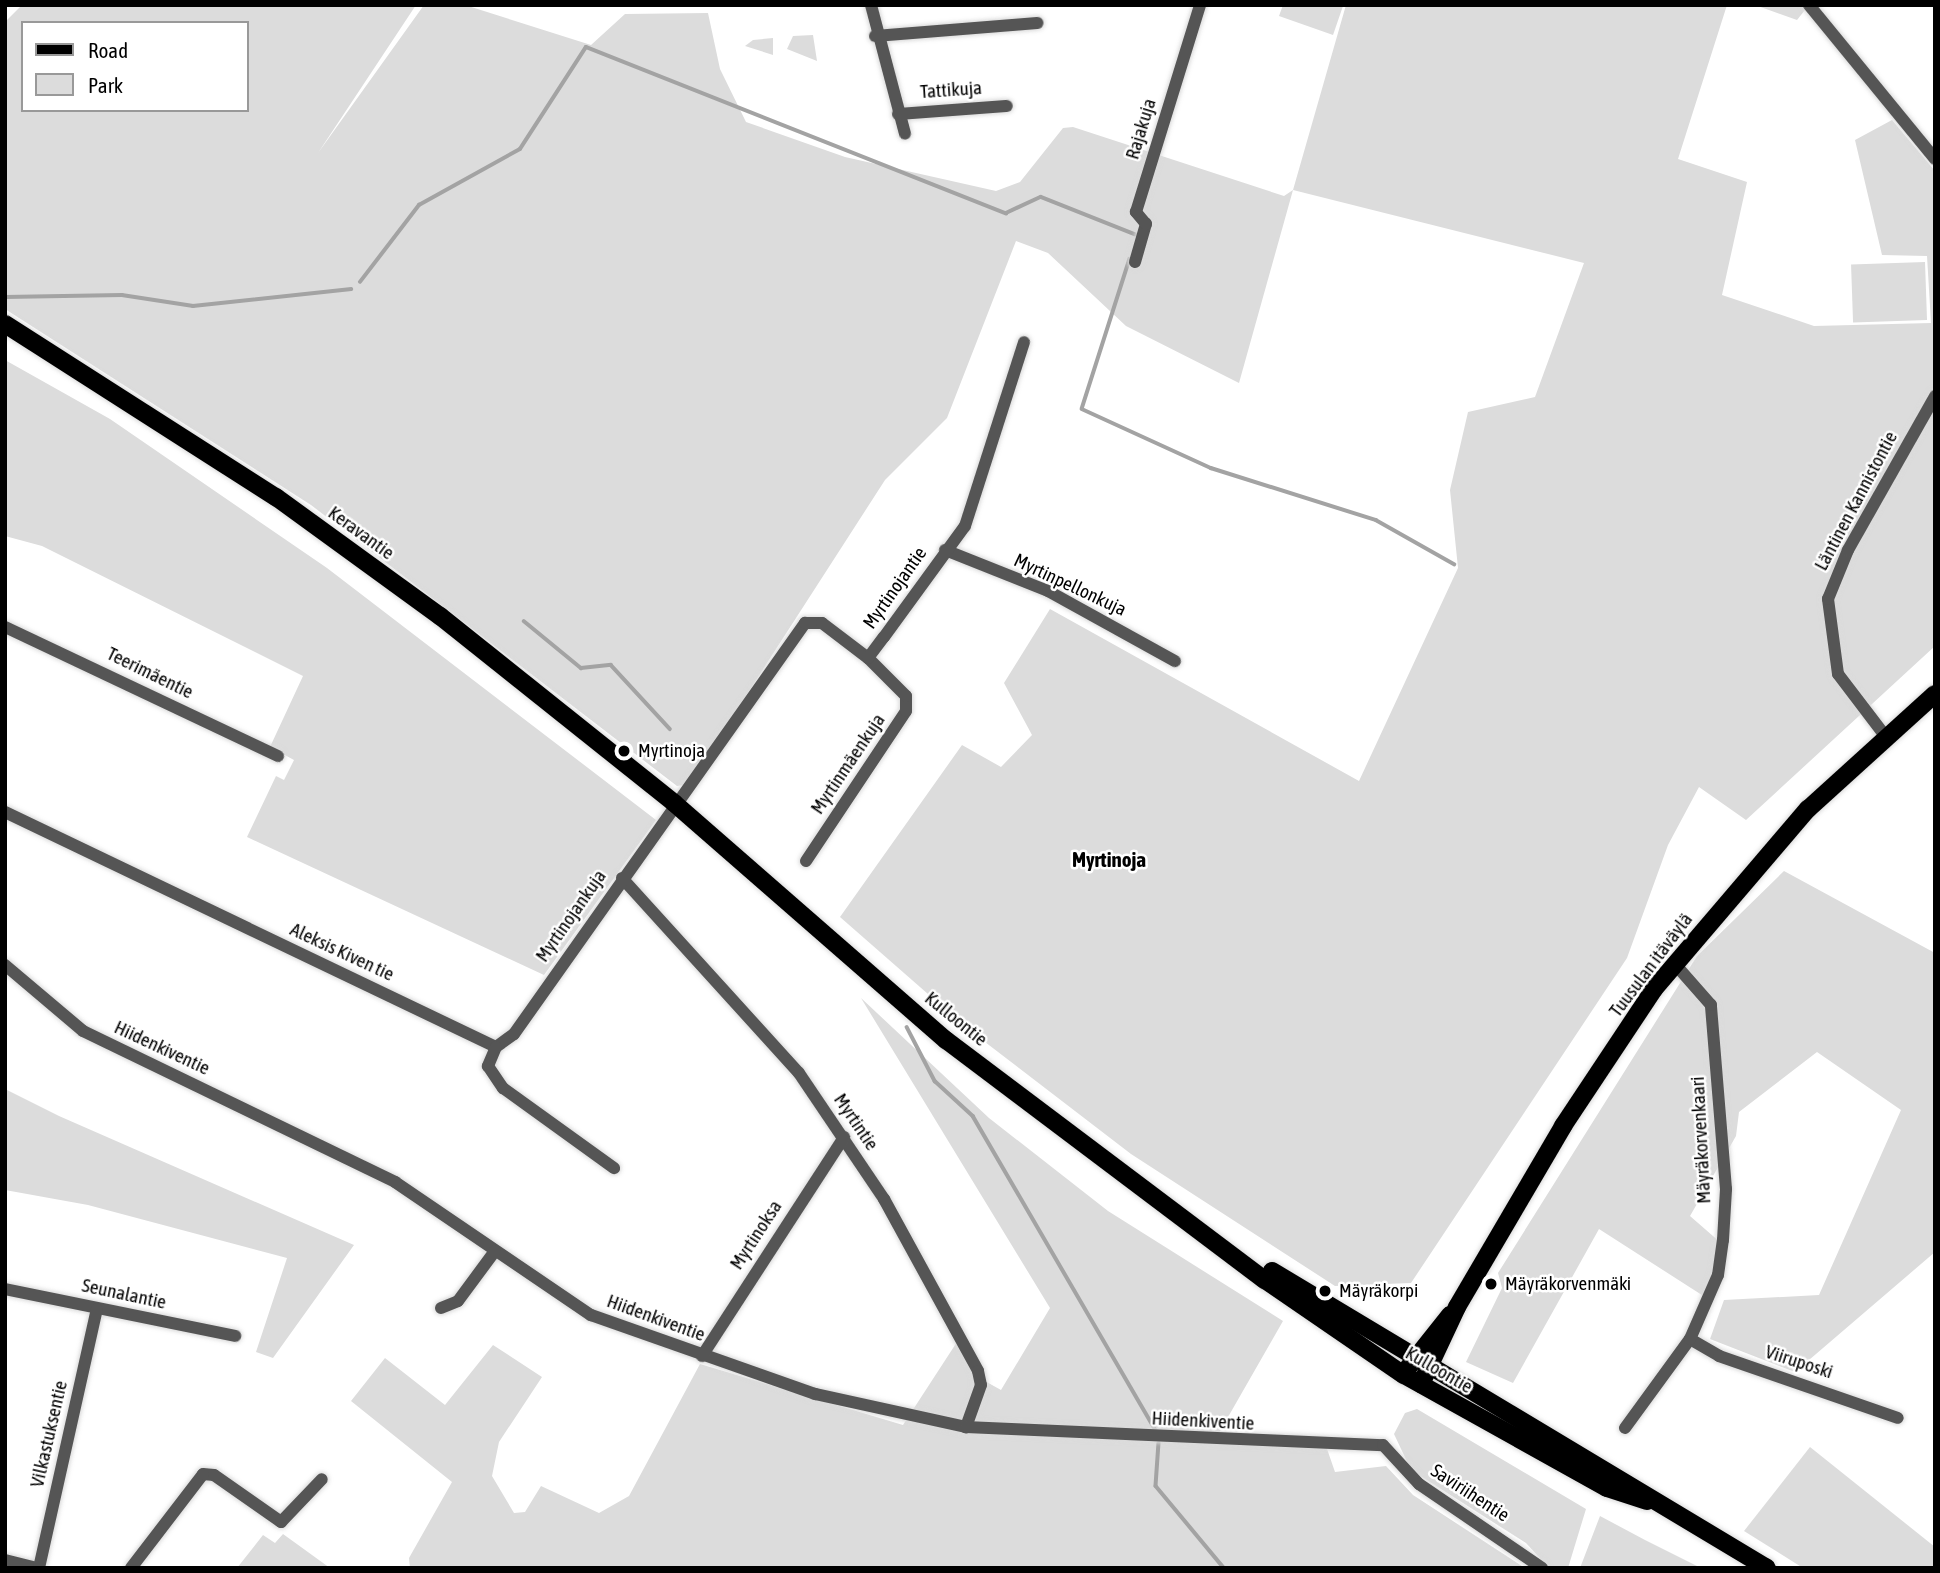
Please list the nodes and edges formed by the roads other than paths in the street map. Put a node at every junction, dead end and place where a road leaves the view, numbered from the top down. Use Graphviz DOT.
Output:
graph roads {
  1 [pos="871,5"];
  2 [pos="1200,5"];
  3 [pos="1809,5"];
  4 [pos="1037,23"];
  5 [pos="876,36"];
  6 [pos="1007,106"];
  7 [pos="898,114"];
  8 [pos="905,134"];
  9 [pos="1935,159"];
  10 [pos="1135,262"];
  11 [pos="5,324"];
  12 [pos="1024,342"];
  13 [pos="1935,396"];
  14 [pos="945,550"];
  15 [pos="5,627"];
  16 [pos="868,657"];
  17 [pos="1175,661"];
  18 [pos="1935,694"];
  19 [pos="1886,737"];
  20 [pos="278,756"];
  21 [pos="674,803"];
  22 [pos="5,812"];
  23 [pos="806,861"];
  24 [pos="622,878"];
  25 [pos="1675,964"];
  26 [pos="5,965"];
  27 [pos="496,1047"];
  28 [pos="844,1137"];
  29 [pos="614,1168"];
  30 [pos="495,1251"];
  31 [pos="5,1289"];
  32 [pos="1458,1307"];
  33 [pos="441,1308"];
  34 [pos="97,1309"];
  35 [pos="234,1336"];
  36 [pos="1690,1339"];
  37 [pos="702,1356"];
  38 [pos="1408,1367"];
  39 [pos="1425,1377"];
  40 [pos="1898,1418"];
  41 [pos="965,1427"];
  42 [pos="1625,1427"];
  43 [pos="1383,1445"];
  44 [pos="322,1479"];
  45 [pos="5,1560"];
  46 [pos="38,1568"];
  47 [pos="131,1568"];
  48 [pos="1542,1568"];
  49 [pos="1767,1568"];
  1 -- 5 [label="street"];
  2 -- 10 [label="street, Rajakuja"];
  3 -- 9 [label="street"];
  4 -- 5 [label="street"];
  5 -- 7 [label="street"];
  6 -- 7 [label="street, Tattikuja"];
  7 -- 8 [label="street"];
  11 -- 21 [label="main road, Keravantie"];
  12 -- 14 [label="street, Myrtinojantie"];
  13 -- 19 [label="street, Läntinen Kannistontie"];
  14 -- 16 [label="street, Myrtinojantie"];
  14 -- 17 [label="street, Myrtinpellonkuja"];
  15 -- 20 [label="street, Teerimäentie"];
  16 -- 21 [label="street, Myrtinojantie"];
  16 -- 23 [label="street, Myrtinmäenkuja"];
  18 -- 19 [label="main road, Tuusulan itäväylä"];
  19 -- 25 [label="main road, Tuusulan itäväylä"];
  21 -- 24 [label="street, Myrtinojankuja"];
  21 -- 38 [label="main road, Kulloontie"];
  22 -- 27 [label="street, Aleksis Kiven tie"];
  24 -- 27 [label="street, Myrtinojankuja"];
  24 -- 28 [label="street, Myrtintie"];
  25 -- 32 [label="main road, Tuusulan itäväylä"];
  25 -- 36 [label="street, Mäyräkorvenkaari"];
  26 -- 30 [label="street, Hiidenkiventie"];
  27 -- 29 [label="street"];
  28 -- 37 [label="street, Myrtinoksa"];
  28 -- 41 [label="street, Myrtintie"];
  30 -- 33 [label="street"];
  30 -- 37 [label="street, Hiidenkiventie"];
  31 -- 34 [label="street, Seunalantie"];
  32 -- 38 [label="main road, Tuusulan itäväylä"];
  32 -- 39 [label="main road, Tuusulan itäväylä"];
  34 -- 35 [label="street, Seunalantie"];
  34 -- 46 [label="street, Vilkastuksentie"];
  36 -- 40 [label="street, Viiruposki"];
  36 -- 42 [label="street, Mäyräkorvenkaari"];
  37 -- 41 [label="street, Hiidenkiventie"];
  38 -- 39 [label="main road, Kulloontie"];
  39 -- 49 [label="main road, Kulloontie"];
  41 -- 43 [label="street, Hiidenkiventie"];
  43 -- 48 [label="street, Saviriihentie"];
  44 -- 47 [label="street"];
  45 -- 46 [label="street"];
}
